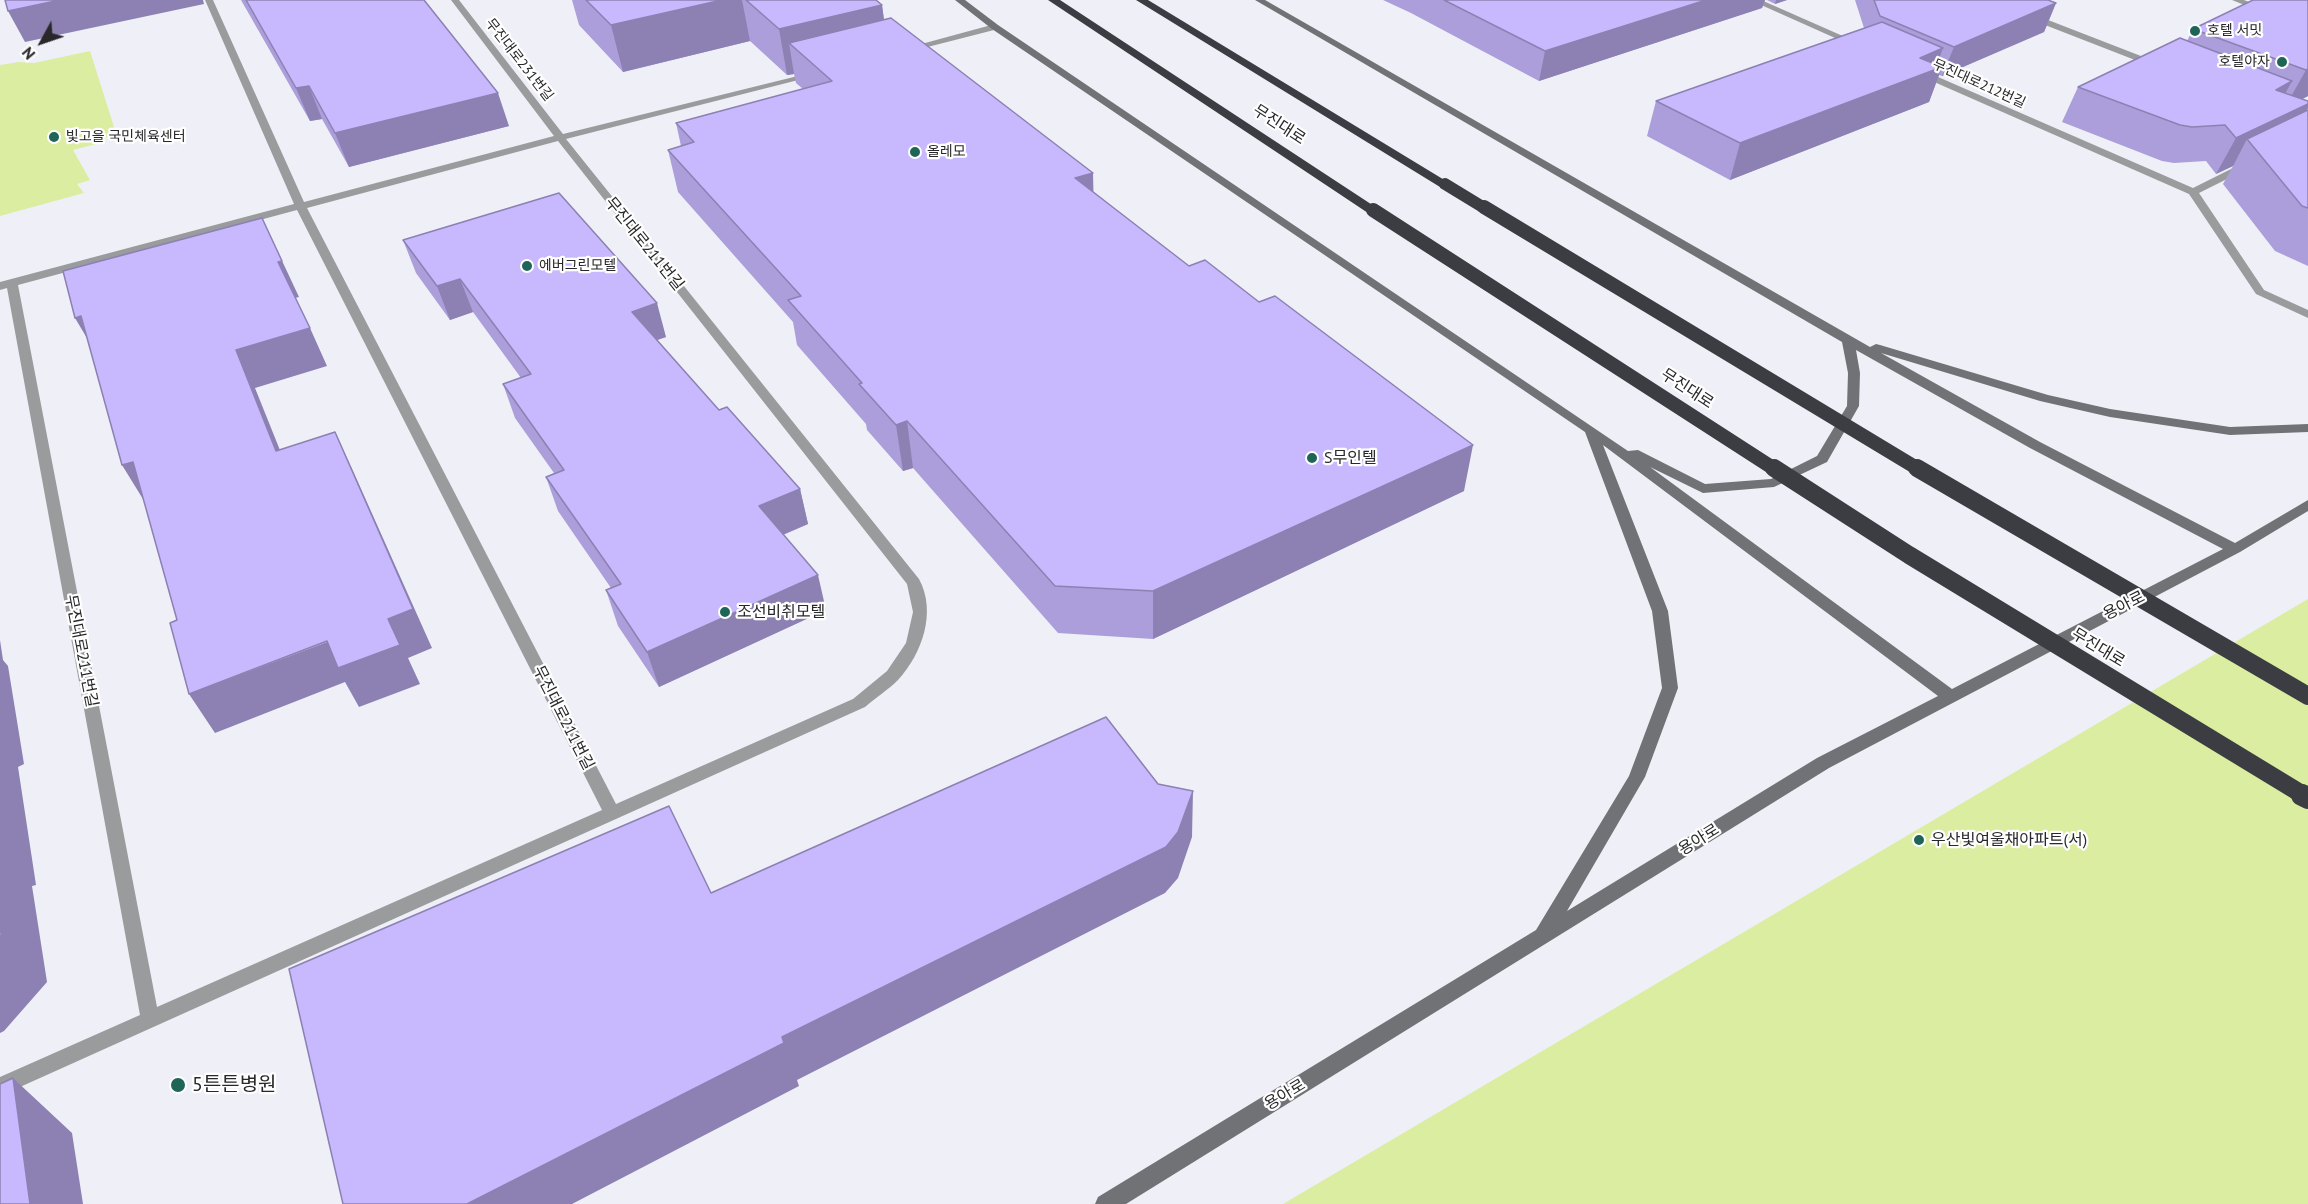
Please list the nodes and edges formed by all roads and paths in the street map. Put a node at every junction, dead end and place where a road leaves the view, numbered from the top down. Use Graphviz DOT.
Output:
graph roads {
  1 [pos="209,0"];
  2 [pos="455,0"];
  3 [pos="959,0"];
  4 [pos="1053,0"];
  5 [pos="1141,0"];
  6 [pos="1258,0"];
  7 [pos="1754,0"];
  8 [pos="2236,0"];
  9 [pos="2021,13"];
  10 [pos="2277,14"];
  11 [pos="995,27"];
  12 [pos="1864,48"];
  13 [pos="892,53"];
  14 [pos="1908,67"];
  15 [pos="2165,68"];
  16 [pos="824,70"];
  17 [pos="561,137"];
  18 [pos="2256,161"];
  19 [pos="2193,192"];
  20 [pos="301,207"];
  21 [pos="6,285"];
  22 [pos="2308,314"];
  23 [pos="1848,340"];
  24 [pos="2308,428"];
  25 [pos="1591,430"];
  26 [pos="2308,505"];
  27 [pos="2235,549"];
  28 [pos="2308,696"];
  29 [pos="1951,697"];
  30 [pos="2308,798"];
  31 [pos="612,813"];
  32 [pos="1541,938"];
  33 [pos="150,1019"];
  34 [pos="0,1087"];
  35 [pos="1106,1204"];
  1 -- 20 [label="street"];
  2 -- 17 [label="street, 무진대로231번길"];
  3 -- 11 [label="street"];
  4 -- 30 [label="highway, 무진대로, bridge"];
  5 -- 28 [label="highway, bridge"];
  6 -- 23 [label="street"];
  7 -- 12 [label="street"];
  8 -- 10 [label="street"];
  9 -- 15 [label="street"];
  11 -- 13 [label="street"];
  11 -- 25 [label="street"];
  14 -- 19 [label="street, 무진대로212번길"];
  16 -- 17 [label="street, 무진대로211번길"];
  17 -- 20 [label="street, 무진대로211번길"];
  17 -- 31 [label="street, 무진대로211번길"];
  18 -- 19 [label="street"];
  19 -- 22 [label="street"];
  20 -- 21 [label="street, 무진대로211번길"];
  20 -- 31 [label="street, 무진대로211번길"];
  21 -- 33 [label="street, 무진대로211번길"];
  23 -- 24 [label="street"];
  23 -- 25 [label="street"];
  23 -- 27 [label="street"];
  25 -- 29 [label="street"];
  25 -- 32 [label="street"];
  26 -- 27 [label="street, 용아로"];
  27 -- 29 [label="street, 용아로"];
  29 -- 32 [label="street, 용아로"];
  31 -- 33 [label="street"];
  32 -- 35 [label="street, 용아로"];
  33 -- 34 [label="street"];
}
